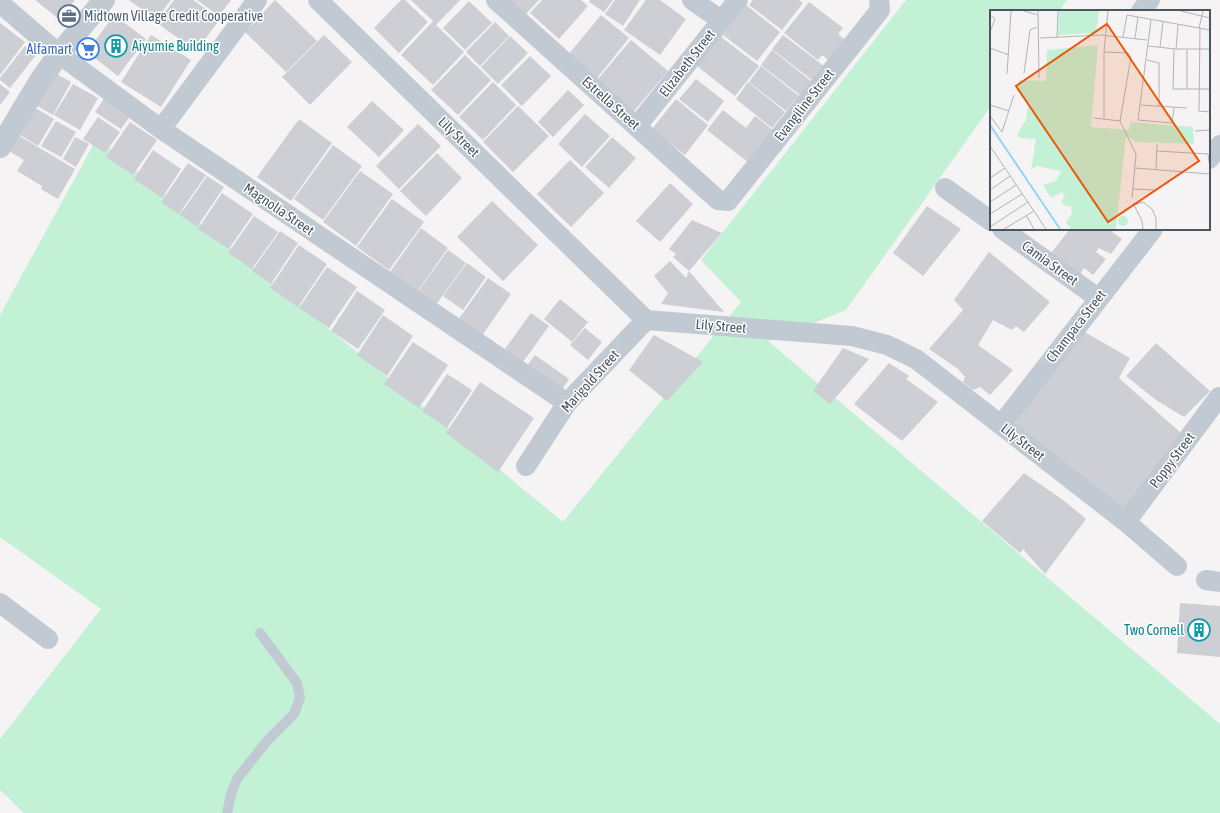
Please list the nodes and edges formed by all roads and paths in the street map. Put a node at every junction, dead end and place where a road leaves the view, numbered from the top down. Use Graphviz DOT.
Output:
graph roads {
  1 [pos="104,0"];
  2 [pos="257,0"];
  3 [pos="318,0"];
  4 [pos="496,0"];
  5 [pos="692,0"];
  6 [pos="738,0"];
  7 [pos="1150,0"];
  8 [pos="0,3"];
  9 [pos="880,5"];
  10 [pos="1142,10"];
  11 [pos="721,20"];
  12 [pos="59,54"];
  13 [pos="637,126"];
  14 [pos="161,129"];
  15 [pos="1220,145"];
  16 [pos="0,147"];
  17 [pos="1210,158"];
  18 [pos="945,188"];
  19 [pos="728,201"];
  20 [pos="990,218"];
  21 [pos="1006,230"];
  22 [pos="1152,230"];
  23 [pos="1098,298"];
  24 [pos="646,320"];
  25 [pos="1219,397"];
  26 [pos="567,403"];
  27 [pos="1001,425"];
  28 [pos="526,466"];
  29 [pos="1126,522"];
  30 [pos="1177,566"];
  31 [pos="0,604"];
  32 [pos="260,633"];
  33 [pos="48,639"];
  34 [pos="227,813"];
  1 -- 12 [label="street"];
  2 -- 14 [label="street"];
  3 -- 24 [label="street, Lily Street"];
  4 -- 13 [label="street, Estrella Street"];
  5 -- 11 [label="street"];
  6 -- 11 [label="street, Elizabeth Street"];
  7 -- 10 [label="street"];
  8 -- 12 [label="street, Magnolia Street"];
  9 -- 19 [label="street, Evangiline Street"];
  11 -- 13 [label="street, Elizabeth Street"];
  12 -- 14 [label="street, Magnolia Street"];
  12 -- 16 [label="street"];
  13 -- 19 [label="street, Estrella Street"];
  14 -- 26 [label="street, Magnolia Street"];
  15 -- 17 [label="street"];
  18 -- 20 [label="street, Camia Street"];
  21 -- 23 [label="street, Camia Street"];
  22 -- 23 [label="street, Champaca Street"];
  23 -- 27 [label="street, Champaca Street"];
  24 -- 26 [label="street, Marigold Street"];
  24 -- 27 [label="street, Lily Street"];
  25 -- 29 [label="street, Poppy Street"];
  26 -- 28 [label="street, Marigold Street"];
  27 -- 29 [label="street, Lily Street"];
  29 -- 30 [label="street, Lily Street"];
  31 -- 33 [label="street"];
  32 -- 34 [label="lane"];
}
